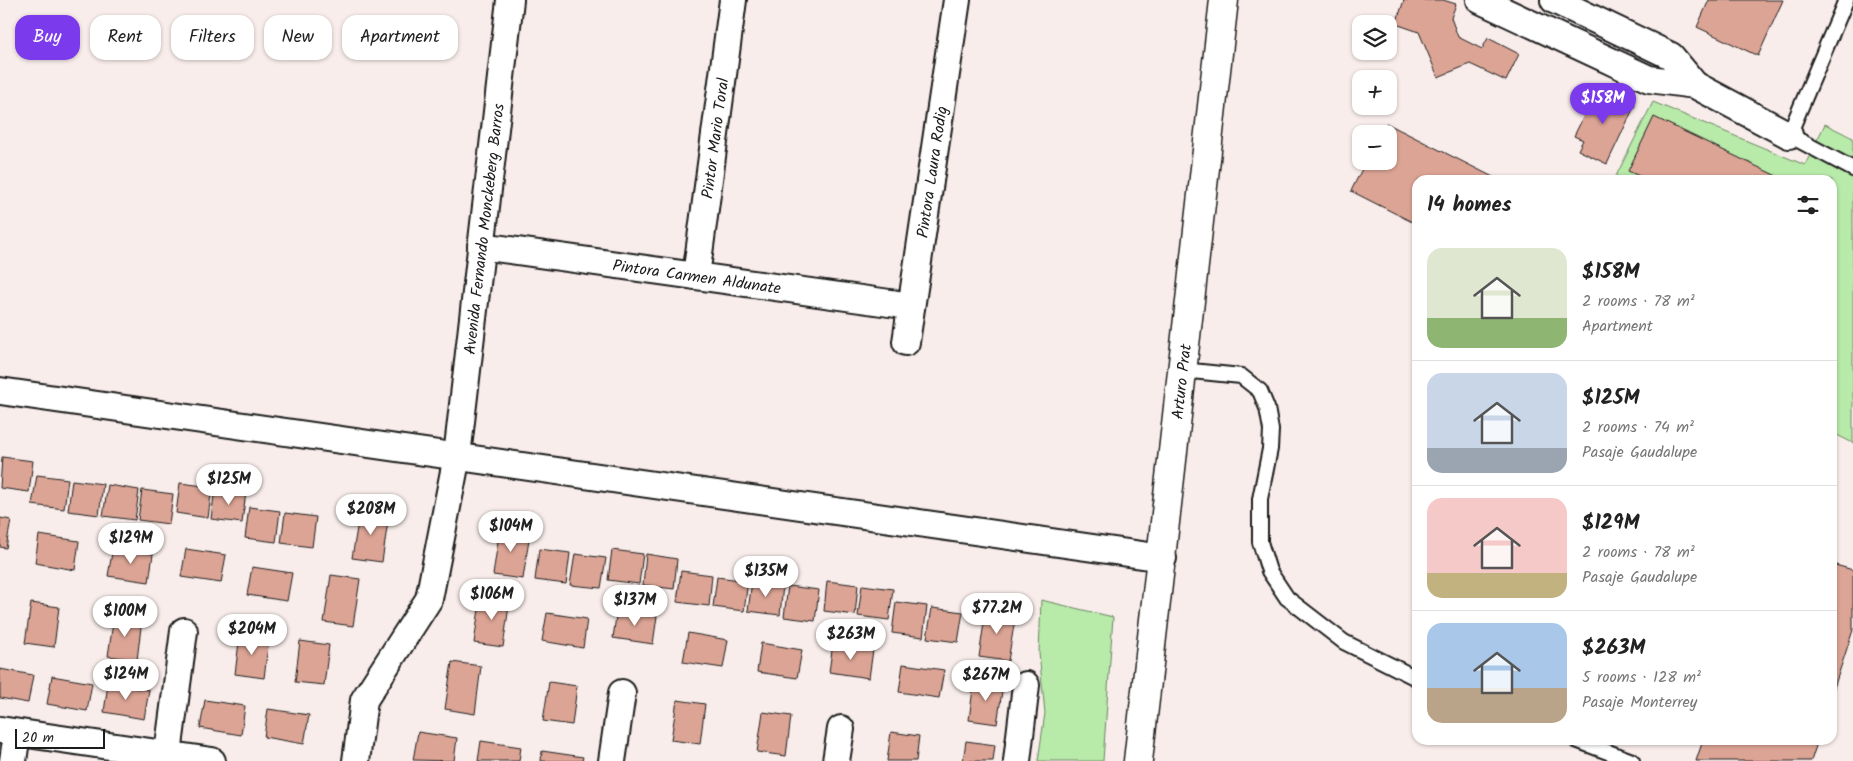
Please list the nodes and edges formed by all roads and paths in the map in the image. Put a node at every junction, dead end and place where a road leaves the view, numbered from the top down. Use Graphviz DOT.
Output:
graph roads {
  1 [pos="510,0"];
  2 [pos="733,0"];
  3 [pos="957,0"];
  4 [pos="1224,0"];
  5 [pos="1480,0"];
  6 [pos="1554,0"];
  7 [pos="1846,0"];
  8 [pos="1694,85"];
  9 [pos="1789,135"];
  10 [pos="1853,169"];
  11 [pos="481,246"];
  12 [pos="696,276"];
  13 [pos="910,306"];
  14 [pos="906,342"];
  15 [pos="1182,370"];
  16 [pos="0,390"];
  17 [pos="457,456"];
  18 [pos="1162,558"];
  19 [pos="184,631"];
  20 [pos="1412,677"];
  21 [pos="1026,684"];
  22 [pos="622,693"];
  23 [pos="841,729"];
  24 [pos="8,732"];
  25 [pos="1589,745"];
  26 [pos="167,758"];
  27 [pos="13,761"];
  28 [pos="212,761"];
  29 [pos="356,761"];
  30 [pos="612,761"];
  31 [pos="836,761"];
  32 [pos="1017,761"];
  33 [pos="1138,761"];
  34 [pos="1632,761"];
  1 -- 11 [label="street, Avenida Fernando Monckeberg Barros"];
  2 -- 12 [label="street, Pintor Mario Toral"];
  3 -- 13 [label="street, Pintora Laura Rodig"];
  4 -- 15 [label="street, Arturo Prat"];
  5 -- 8 [label="street"];
  6 -- 8 [label="street"];
  7 -- 9 [label="lane"];
  8 -- 9 [label="street"];
  9 -- 10 [label="lane"];
  11 -- 12 [label="street, Pintora Carmen Aldunate"];
  11 -- 17 [label="street, Avenida Fernando Monckeberg Barros"];
  12 -- 13 [label="street, Pintora Carmen Aldunate"];
  13 -- 14 [label="street, Pintora Laura Rodig"];
  15 -- 18 [label="street, Arturo Prat"];
  15 -- 20 [label="lane"];
  16 -- 17 [label="street"];
  17 -- 18 [label="street"];
  17 -- 29 [label="street, Avenida Fernando Monckeberg Barros"];
  18 -- 33 [label="street, Arturo Prat"];
  19 -- 26 [label="street"];
  21 -- 32 [label="street"];
  22 -- 30 [label="street"];
  23 -- 31 [label="street"];
  24 -- 26 [label="street"];
  24 -- 27 [label="street"];
  25 -- 34 [label="lane"];
  26 -- 28 [label="street"];
}
